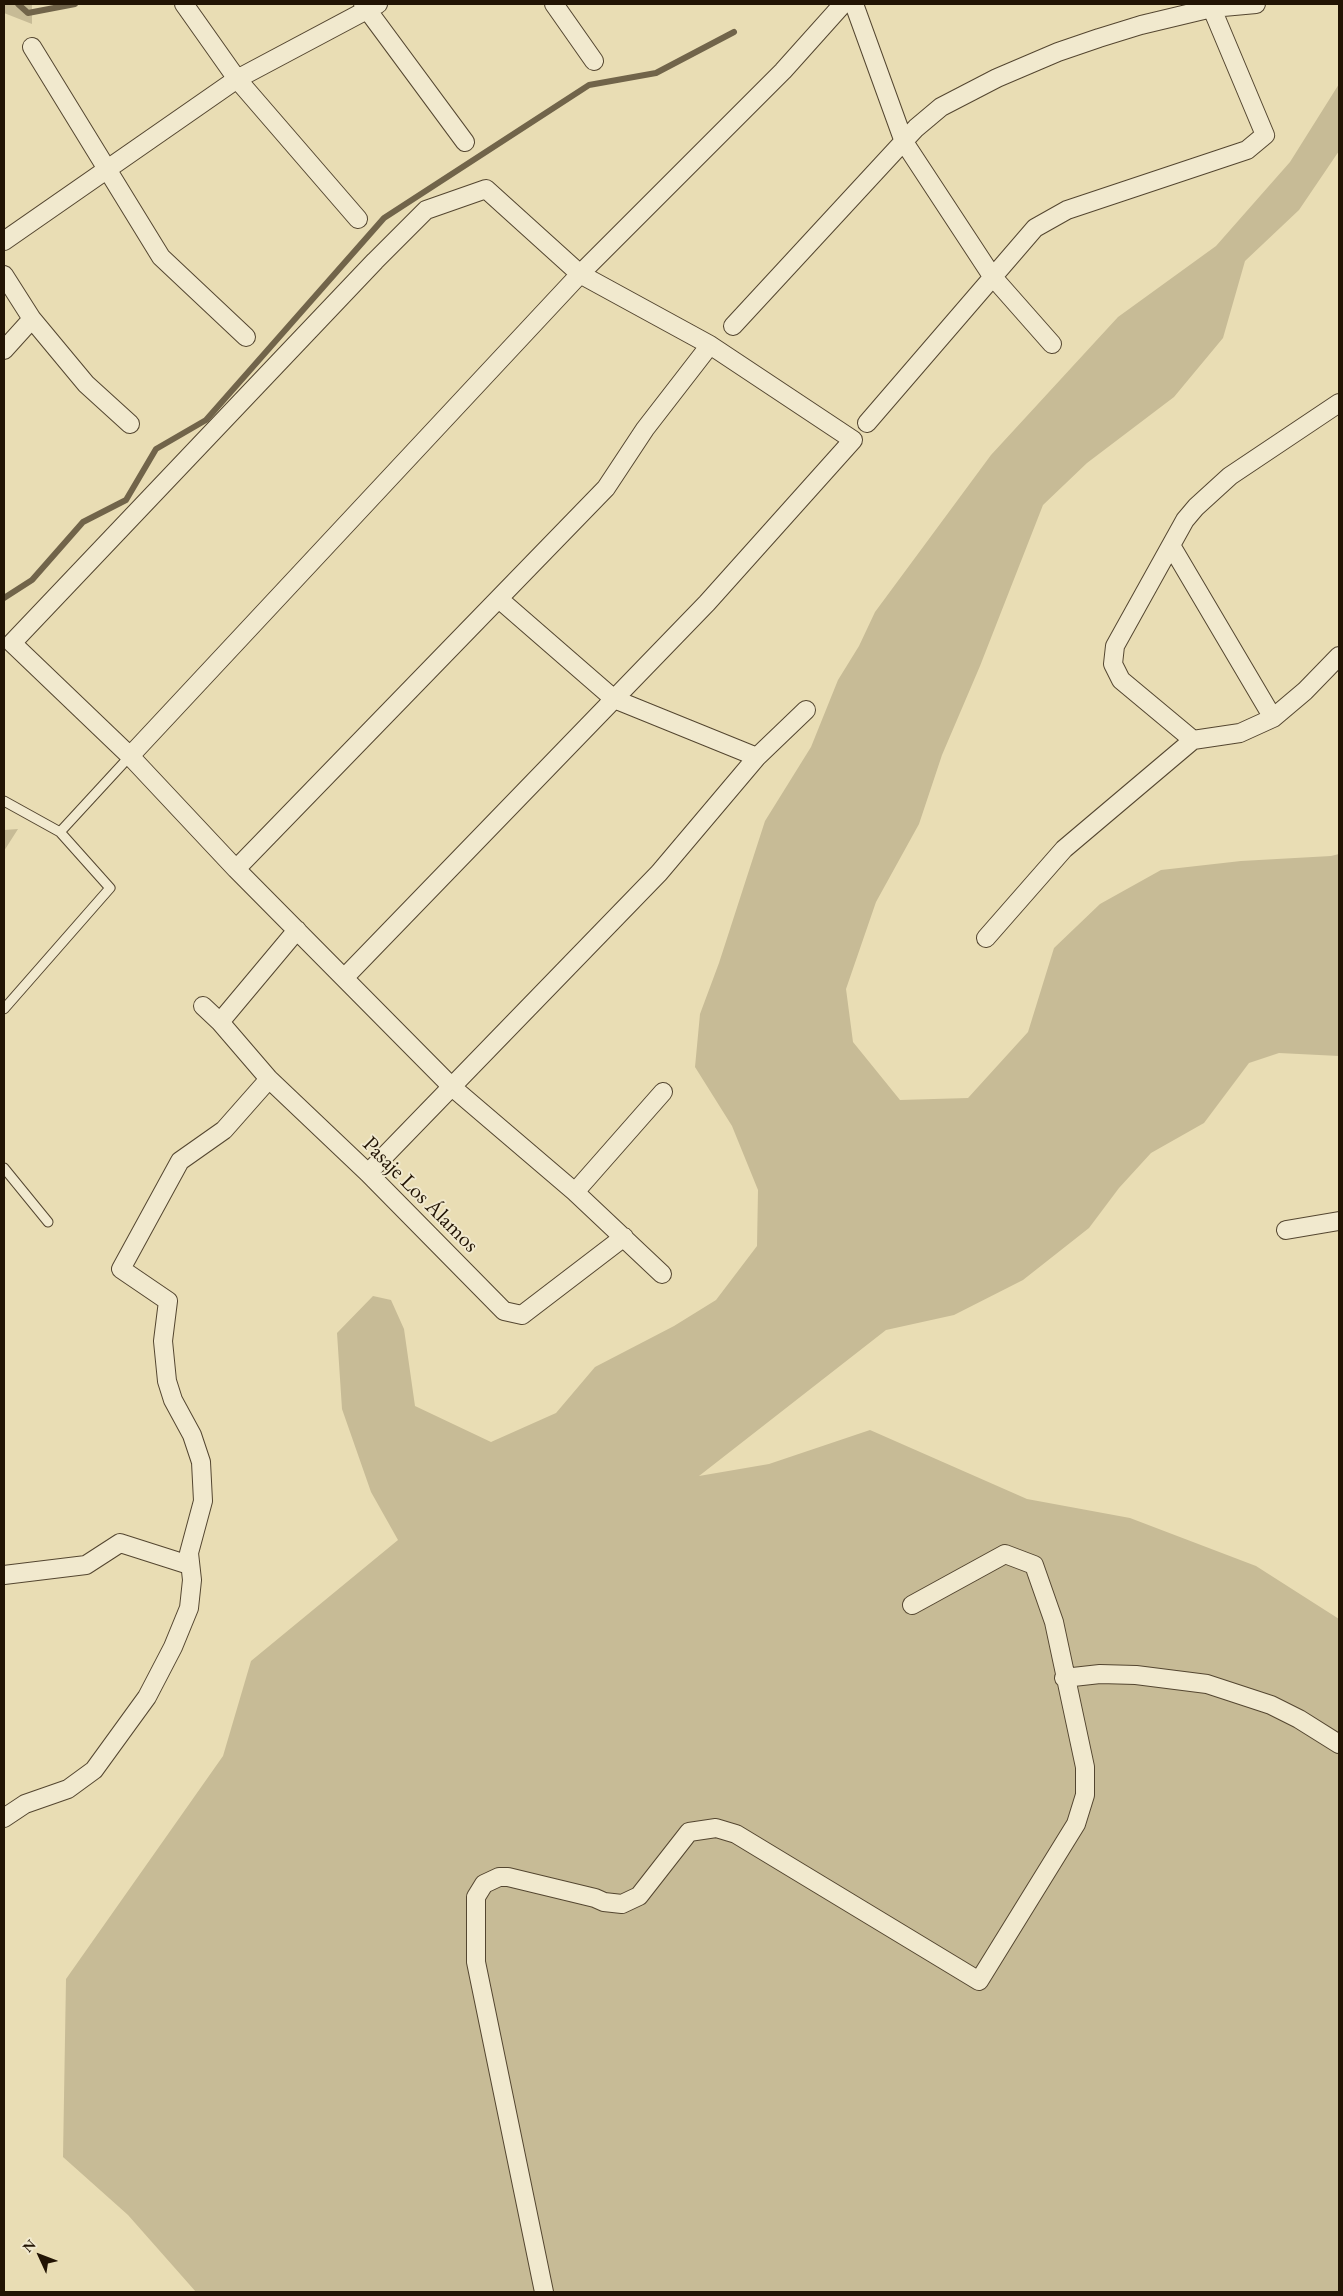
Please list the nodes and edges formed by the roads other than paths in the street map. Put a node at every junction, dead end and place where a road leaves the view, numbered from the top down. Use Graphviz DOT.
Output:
graph roads {
  1 [pos="184,4"];
  2 [pos="554,4"];
  3 [pos="843,4"];
  4 [pos="854,4"];
  5 [pos="1256,4"];
  6 [pos="369,6"];
  7 [pos="1211,6"];
  8 [pos="32,47"];
  9 [pos="594,62"];
  10 [pos="237,79"];
  11 [pos="465,142"];
  12 [pos="904,142"];
  13 [pos="107,168"];
  14 [pos="358,220"];
  15 [pos="4,241"];
  16 [pos="4,274"];
  17 [pos="580,274"];
  18 [pos="992,276"];
  19 [pos="32,319"];
  20 [pos="733,326"];
  21 [pos="246,337"];
  22 [pos="1052,344"];
  23 [pos="710,345"];
  24 [pos="4,350"];
  25 [pos="1339,403"];
  26 [pos="867,423"];
  27 [pos="130,424"];
  28 [pos="1172,547"];
  29 [pos="499,599"];
  30 [pos="1339,656"];
  31 [pos="614,699"];
  32 [pos="806,710"];
  33 [pos="1273,718"];
  34 [pos="1193,740"];
  35 [pos="130,756"];
  36 [pos="757,757"];
  37 [pos="4,801"];
  38 [pos="60,832"];
  39 [pos="236,869"];
  40 [pos="297,930"];
  41 [pos="986,938"];
  42 [pos="345,977"];
  43 [pos="202,1006"];
  44 [pos="4,1009"];
  45 [pos="220,1022"];
  46 [pos="269,1079"];
  47 [pos="452,1088"];
  48 [pos="662,1092"];
  49 [pos="4,1168"];
  50 [pos="368,1173"];
  51 [pos="575,1192"];
  52 [pos="1339,1221"];
  53 [pos="48,1222"];
  54 [pos="1286,1230"];
  55 [pos="624,1237"];
  56 [pos="662,1274"];
  57 [pos="189,1566"];
  58 [pos="4,1575"];
  59 [pos="912,1605"];
  60 [pos="1064,1678"];
  61 [pos="1339,1744"];
  62 [pos="4,1818"];
  63 [pos="544,2292"];
  1 -- 10 [label="street"];
  2 -- 9 [label="street"];
  3 -- 17 [label="street"];
  4 -- 12 [label="street"];
  5 -- 7 [label="street"];
  6 -- 10 [label="street"];
  6 -- 11 [label="street"];
  7 -- 12 [label="street"];
  7 -- 18 [label="street"];
  8 -- 13 [label="street"];
  10 -- 13 [label="street"];
  10 -- 14 [label="street"];
  12 -- 18 [label="street"];
  12 -- 20 [label="street"];
  13 -- 15 [label="street"];
  13 -- 21 [label="street"];
  16 -- 19 [label="street"];
  17 -- 23 [label="street"];
  17 -- 35 [label="street"];
  17 -- 35 [label="street"];
  18 -- 22 [label="street"];
  18 -- 26 [label="street"];
  19 -- 24 [label="street"];
  19 -- 27 [label="street"];
  23 -- 29 [label="street"];
  23 -- 31 [label="street"];
  25 -- 28 [label="street"];
  28 -- 33 [label="street"];
  28 -- 34 [label="street"];
  29 -- 31 [label="street"];
  29 -- 39 [label="street"];
  30 -- 33 [label="street"];
  31 -- 36 [label="street"];
  31 -- 42 [label="street"];
  32 -- 36 [label="street"];
  33 -- 34 [label="street"];
  34 -- 41 [label="street"];
  35 -- 38 [label="lane"];
  35 -- 39 [label="street"];
  36 -- 47 [label="street"];
  37 -- 38 [label="lane"];
  38 -- 44 [label="lane"];
  39 -- 40 [label="street"];
  40 -- 42 [label="street"];
  40 -- 45 [label="street"];
  42 -- 47 [label="street"];
  43 -- 45 [label="street, Pasaje Los Álamos"];
  45 -- 46 [label="street, Pasaje Los Álamos"];
  46 -- 50 [label="street, Pasaje Los Álamos"];
  46 -- 57 [label="street"];
  47 -- 50 [label="street"];
  47 -- 51 [label="street"];
  48 -- 51 [label="street"];
  49 -- 53 [label="lane"];
  50 -- 55 [label="street, Pasaje Los Álamos"];
  51 -- 55 [label="street"];
  52 -- 54 [label="street"];
  55 -- 56 [label="street"];
  57 -- 58 [label="street"];
  57 -- 62 [label="street"];
  59 -- 60 [label="street"];
  60 -- 61 [label="street"];
  60 -- 63 [label="street"];
}
